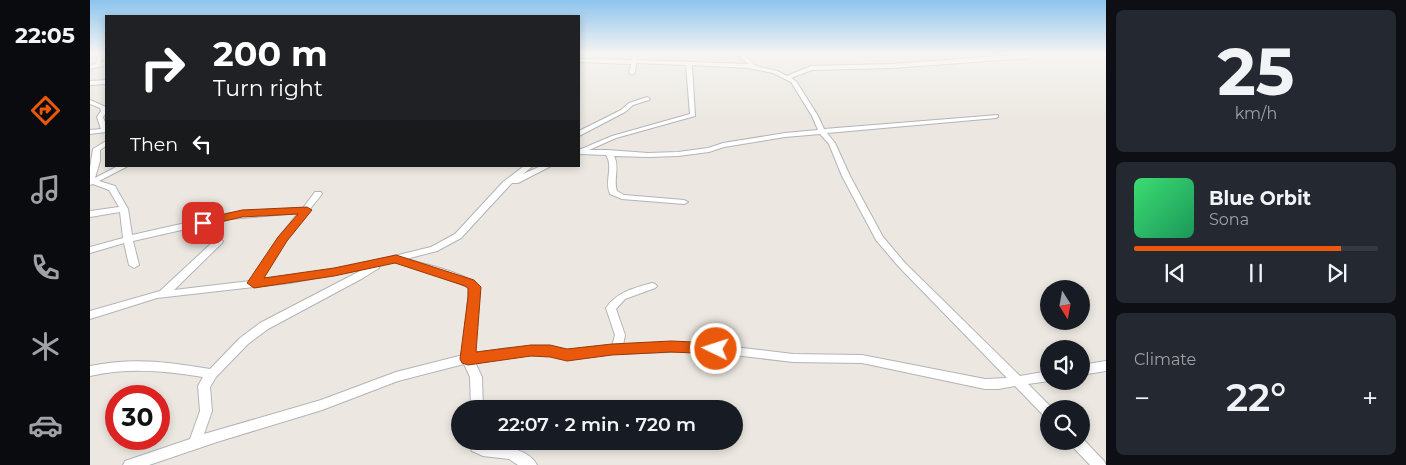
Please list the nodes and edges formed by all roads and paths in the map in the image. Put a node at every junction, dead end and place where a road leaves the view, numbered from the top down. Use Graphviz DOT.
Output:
graph roads {
  1 [pos="690,76"];
  2 [pos="782,76"];
  3 [pos="792,76"];
  4 [pos="786,78"];
  5 [pos="105,82"];
  6 [pos="90,83"];
  7 [pos="647,99"];
  8 [pos="90,102"];
  9 [pos="103,108"];
  10 [pos="90,111"];
  11 [pos="996,116"];
  12 [pos="105,128"];
  13 [pos="105,130"];
  14 [pos="90,132"];
  15 [pos="822,132"];
  16 [pos="580,134"];
  17 [pos="105,143"];
  18 [pos="580,152"];
  19 [pos="607,152"];
  20 [pos="122,167"];
  21 [pos="527,167"];
  22 [pos="545,167"];
  23 [pos="91,182"];
  24 [pos="506,184"];
  25 [pos="318,194"];
  26 [pos="684,202"];
  27 [pos="124,209"];
  28 [pos="307,210"];
  29 [pos="90,214"];
  30 [pos="128,239"];
  31 [pos="219,241"];
  32 [pos="90,250"];
  33 [pos="396,259"];
  34 [pos="380,262"];
  35 [pos="134,265"];
  36 [pos="254,283"];
  37 [pos="652,286"];
  38 [pos="162,294"];
  39 [pos="90,315"];
  40 [pos="616,350"];
  41 [pos="468,359"];
  42 [pos="1106,366"];
  43 [pos="1090,369"];
  44 [pos="90,371"];
  45 [pos="212,374"];
  46 [pos="1040,377"];
  47 [pos="1018,381"];
  48 [pos="477,400"];
  49 [pos="1040,404"];
  50 [pos="194,443"];
  51 [pos="482,450"];
  52 [pos="1085,450"];
  53 [pos="130,465"];
  54 [pos="530,465"];
  55 [pos="1099,465"];
  1 -- 18 [label="street"];
  2 -- 4 [label="street"];
  3 -- 4 [label="street"];
  4 -- 15 [label="street"];
  5 -- 6 [label="street"];
  7 -- 16 [label="street"];
  8 -- 9 [label="street"];
  9 -- 10 [label="street"];
  9 -- 12 [label="street"];
  11 -- 15 [label="street"];
  13 -- 14 [label="street"];
  15 -- 19 [label="street"];
  15 -- 47 [label="street"];
  17 -- 23 [label="street"];
  18 -- 19 [label="street"];
  19 -- 26 [label="street"];
  20 -- 23 [label="street"];
  21 -- 24 [label="street"];
  22 -- 24 [label="street"];
  23 -- 27 [label="street"];
  24 -- 33 [label="street"];
  25 -- 28 [label="street"];
  27 -- 29 [label="street"];
  27 -- 30 [label="street"];
  28 -- 30 [label="street"];
  28 -- 36 [label="street"];
  30 -- 32 [label="street"];
  30 -- 35 [label="street"];
  31 -- 38 [label="street"];
  33 -- 34 [label="street"];
  33 -- 41 [label="street"];
  34 -- 36 [label="street"];
  34 -- 45 [label="street"];
  36 -- 38 [label="street"];
  37 -- 40 [label="street"];
  38 -- 39 [label="street"];
  40 -- 41 [label="street"];
  40 -- 47 [label="street"];
  41 -- 48 [label="street"];
  41 -- 50 [label="street"];
  42 -- 43 [label="street"];
  44 -- 45 [label="street"];
  45 -- 50 [label="street"];
  46 -- 47 [label="street"];
  47 -- 49 [label="street"];
  50 -- 53 [label="street"];
  51 -- 54 [label="street"];
  52 -- 55 [label="street"];
}
